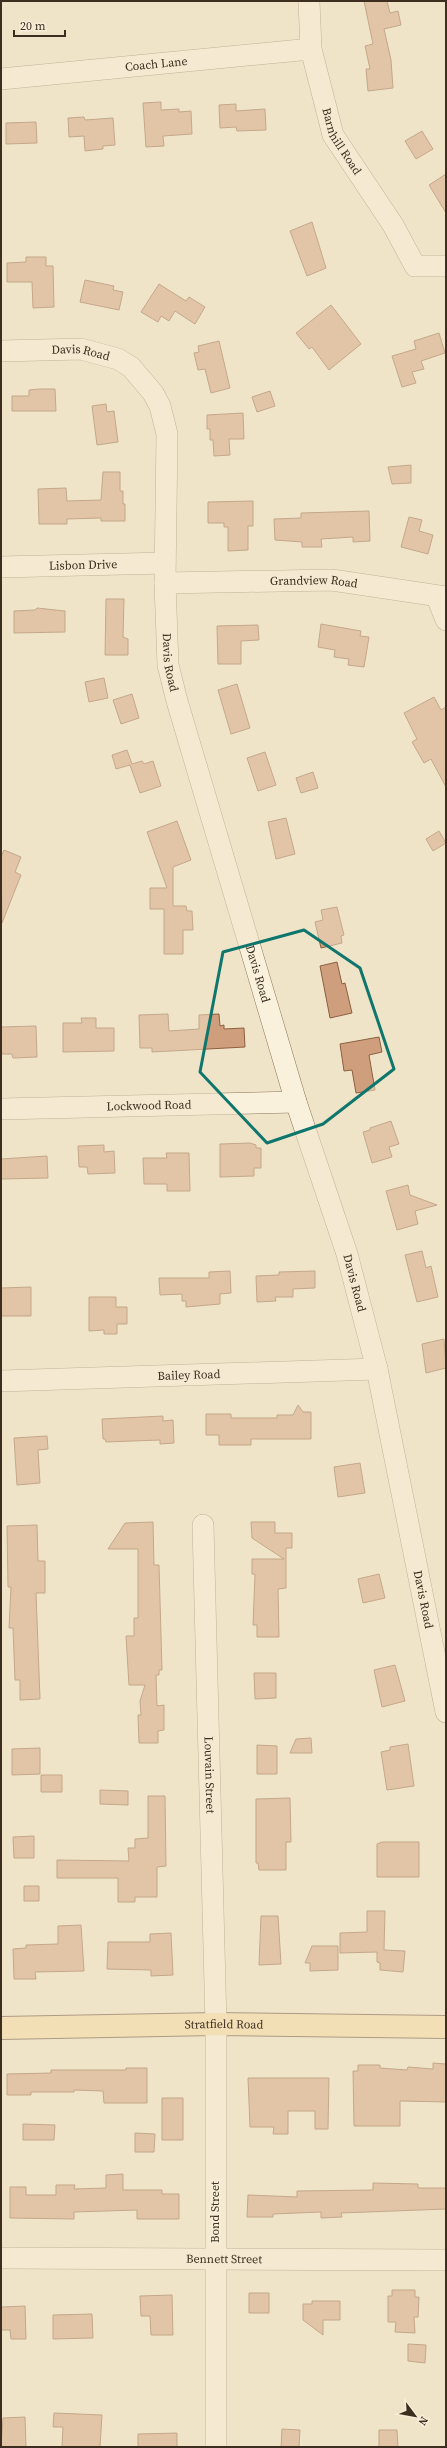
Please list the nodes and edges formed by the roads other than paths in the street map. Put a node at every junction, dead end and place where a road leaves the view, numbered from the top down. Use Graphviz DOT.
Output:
graph roads {
  1 [pos="309,1"];
  2 [pos="311,49"];
  3 [pos="1,79"];
  4 [pos="446,266"];
  5 [pos="1,351"];
  6 [pos="165,563"];
  7 [pos="1,567"];
  8 [pos="165,583"];
  9 [pos="441,597"];
  10 [pos="446,620"];
  11 [pos="296,1102"];
  12 [pos="1,1109"];
  13 [pos="377,1370"];
  14 [pos="1,1381"];
  15 [pos="204,1525"];
  16 [pos="446,1712"];
  17 [pos="216,2024"];
  18 [pos="1,2028"];
  19 [pos="446,2028"];
  20 [pos="1,2258"];
  21 [pos="215,2258"];
  22 [pos="446,2260"];
  23 [pos="216,2447"];
  1 -- 2 [label="street, Barnhill Road"];
  2 -- 3 [label="street, Coach Lane"];
  2 -- 4 [label="street, Barnhill Road"];
  5 -- 6 [label="street, Davis Road"];
  6 -- 7 [label="street, Lisbon Drive"];
  6 -- 8 [label="street, Davis Road"];
  8 -- 9 [label="street, Grandview Road"];
  8 -- 11 [label="street, Davis Road"];
  9 -- 10 [label="street, Grandview Road"];
  11 -- 12 [label="street, Lockwood Road"];
  11 -- 13 [label="street, Davis Road"];
  13 -- 14 [label="street, Bailey Road"];
  13 -- 16 [label="street, Davis Road"];
  15 -- 17 [label="street, Louvain Street"];
  17 -- 18 [label="main road, Stratfield Road"];
  17 -- 19 [label="main road, Stratfield Road"];
  17 -- 21 [label="street, Bond Street"];
  20 -- 21 [label="street, Bennett Street"];
  21 -- 22 [label="street, Bennett Street"];
  21 -- 23 [label="street, Bond Street"];
}
